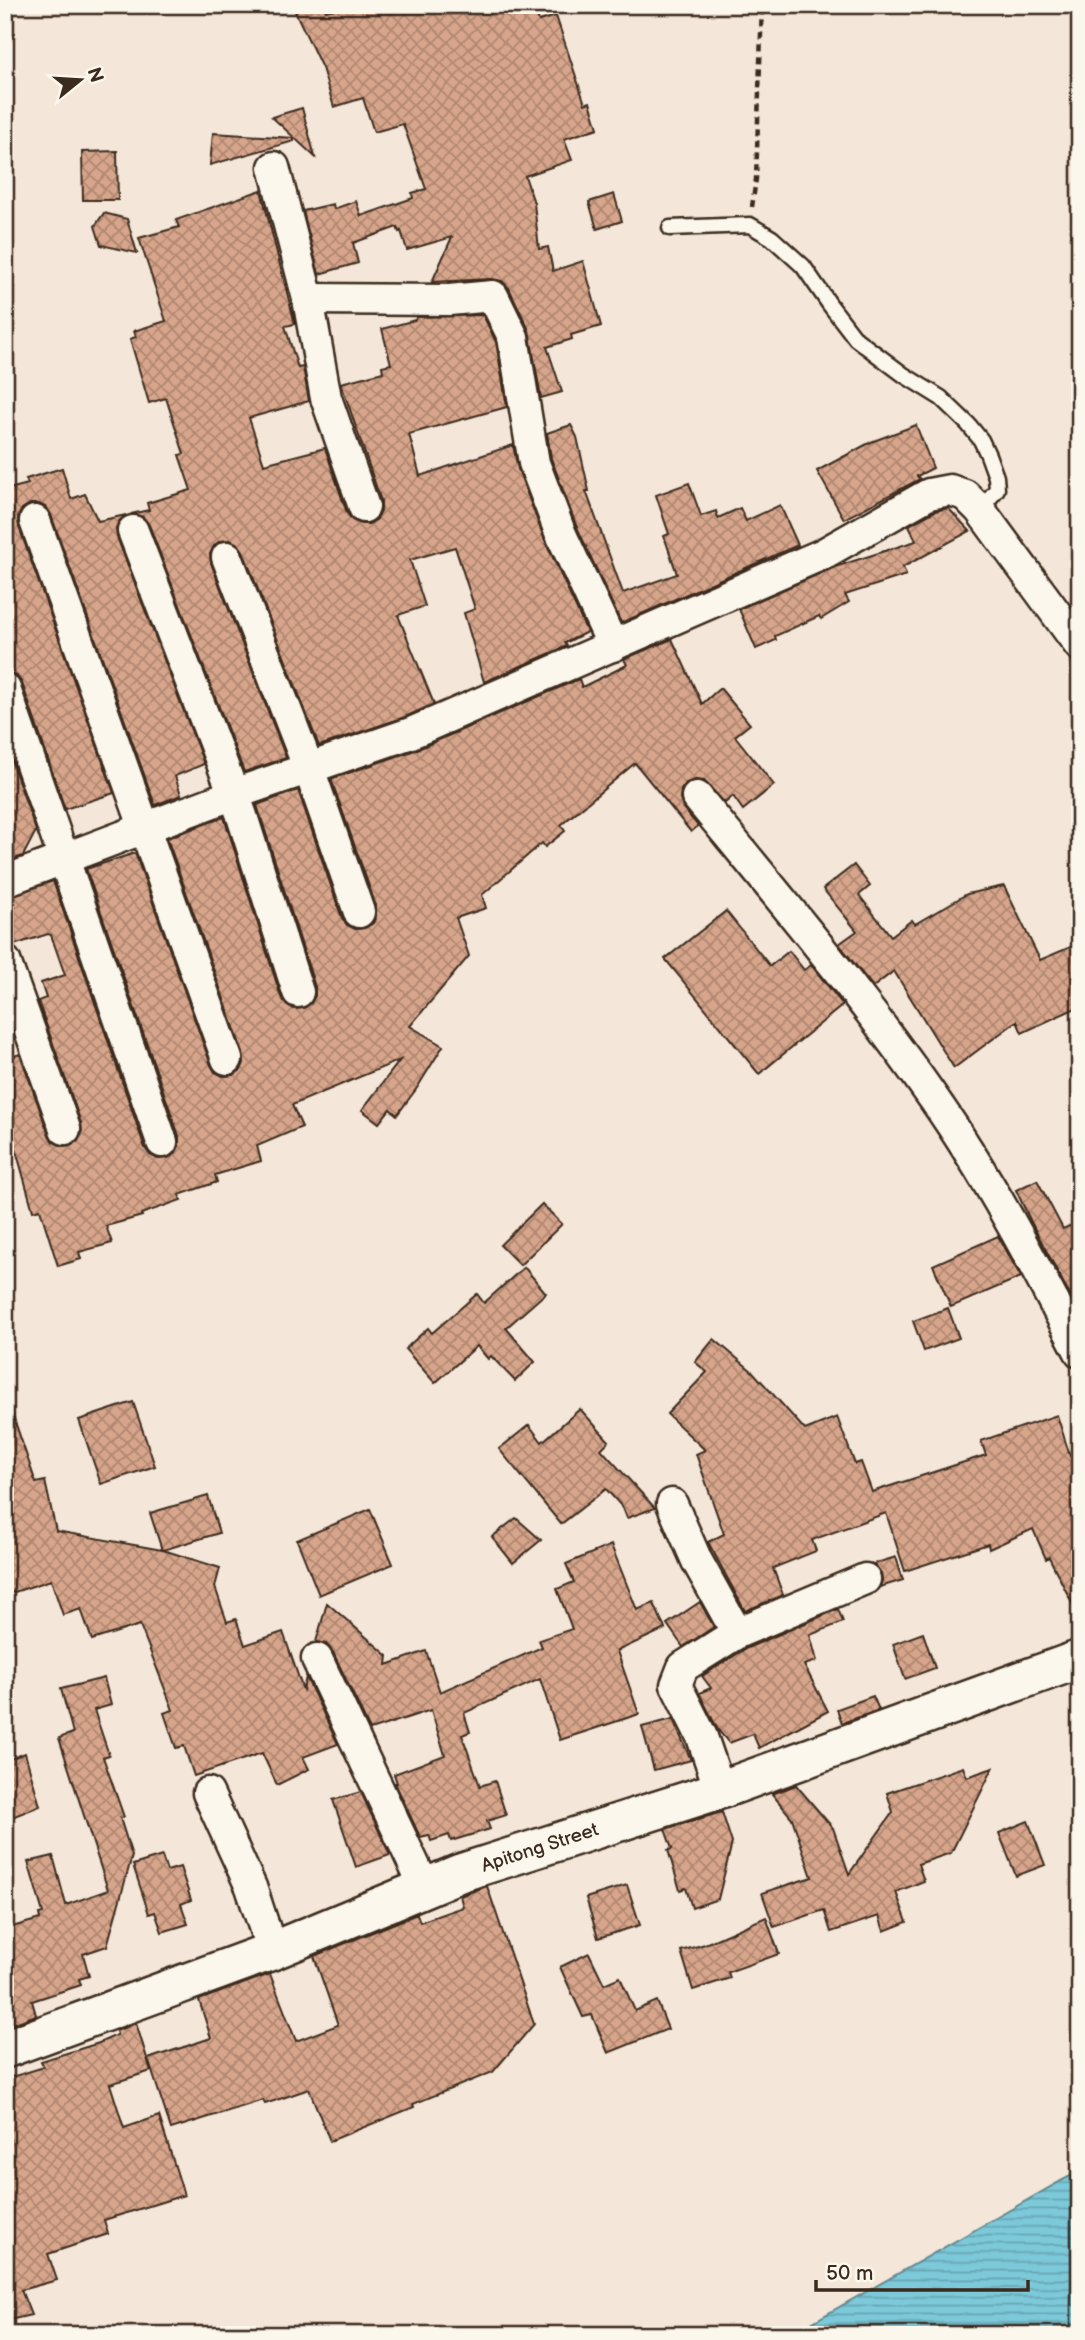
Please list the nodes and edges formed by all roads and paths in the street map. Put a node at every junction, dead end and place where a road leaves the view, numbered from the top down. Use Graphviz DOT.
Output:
graph roads {
  1 [pos="762,5"];
  2 [pos="274,167"];
  3 [pos="750,225"];
  4 [pos="670,228"];
  5 [pos="308,299"];
  6 [pos="364,507"];
  7 [pos="980,510"];
  8 [pos="35,522"];
  9 [pos="133,531"];
  10 [pos="227,557"];
  11 [pos="612,646"];
  12 [pos="1080,646"];
  13 [pos="5,689"];
  14 [pos="309,769"];
  15 [pos="234,794"];
  16 [pos="697,797"];
  17 [pos="145,828"];
  18 [pos="63,858"];
  19 [pos="5,881"];
  20 [pos="359,912"];
  21 [pos="5,961"];
  22 [pos="298,992"];
  23 [pos="227,1059"];
  24 [pos="65,1129"];
  25 [pos="162,1142"];
  26 [pos="1080,1352"];
  27 [pos="672,1504"];
  28 [pos="866,1580"];
  29 [pos="737,1633"];
  30 [pos="317,1659"];
  31 [pos="1080,1659"];
  32 [pos="720,1790"];
  33 [pos="208,1793"];
  34 [pos="425,1888"];
  35 [pos="272,1951"];
  36 [pos="5,2049"];
  1 -- 3 [label="path"];
  2 -- 5 [label="street"];
  3 -- 4 [label="lane"];
  3 -- 7 [label="lane"];
  5 -- 6 [label="street"];
  5 -- 11 [label="street"];
  7 -- 11 [label="street"];
  7 -- 12 [label="street"];
  8 -- 17 [label="street"];
  9 -- 15 [label="street"];
  10 -- 14 [label="street"];
  11 -- 14 [label="street"];
  13 -- 18 [label="street"];
  14 -- 15 [label="street"];
  14 -- 20 [label="street"];
  15 -- 17 [label="street"];
  15 -- 22 [label="street"];
  16 -- 26 [label="street"];
  17 -- 18 [label="street"];
  17 -- 23 [label="street"];
  18 -- 19 [label="street"];
  18 -- 25 [label="street"];
  21 -- 24 [label="street"];
  27 -- 29 [label="street"];
  28 -- 29 [label="street"];
  29 -- 32 [label="street"];
  30 -- 34 [label="street"];
  31 -- 32 [label="street, Apitong Street"];
  32 -- 34 [label="street, Apitong Street"];
  33 -- 35 [label="street"];
  34 -- 35 [label="street, Apitong Street"];
  35 -- 36 [label="street, Apitong Street"];
}
